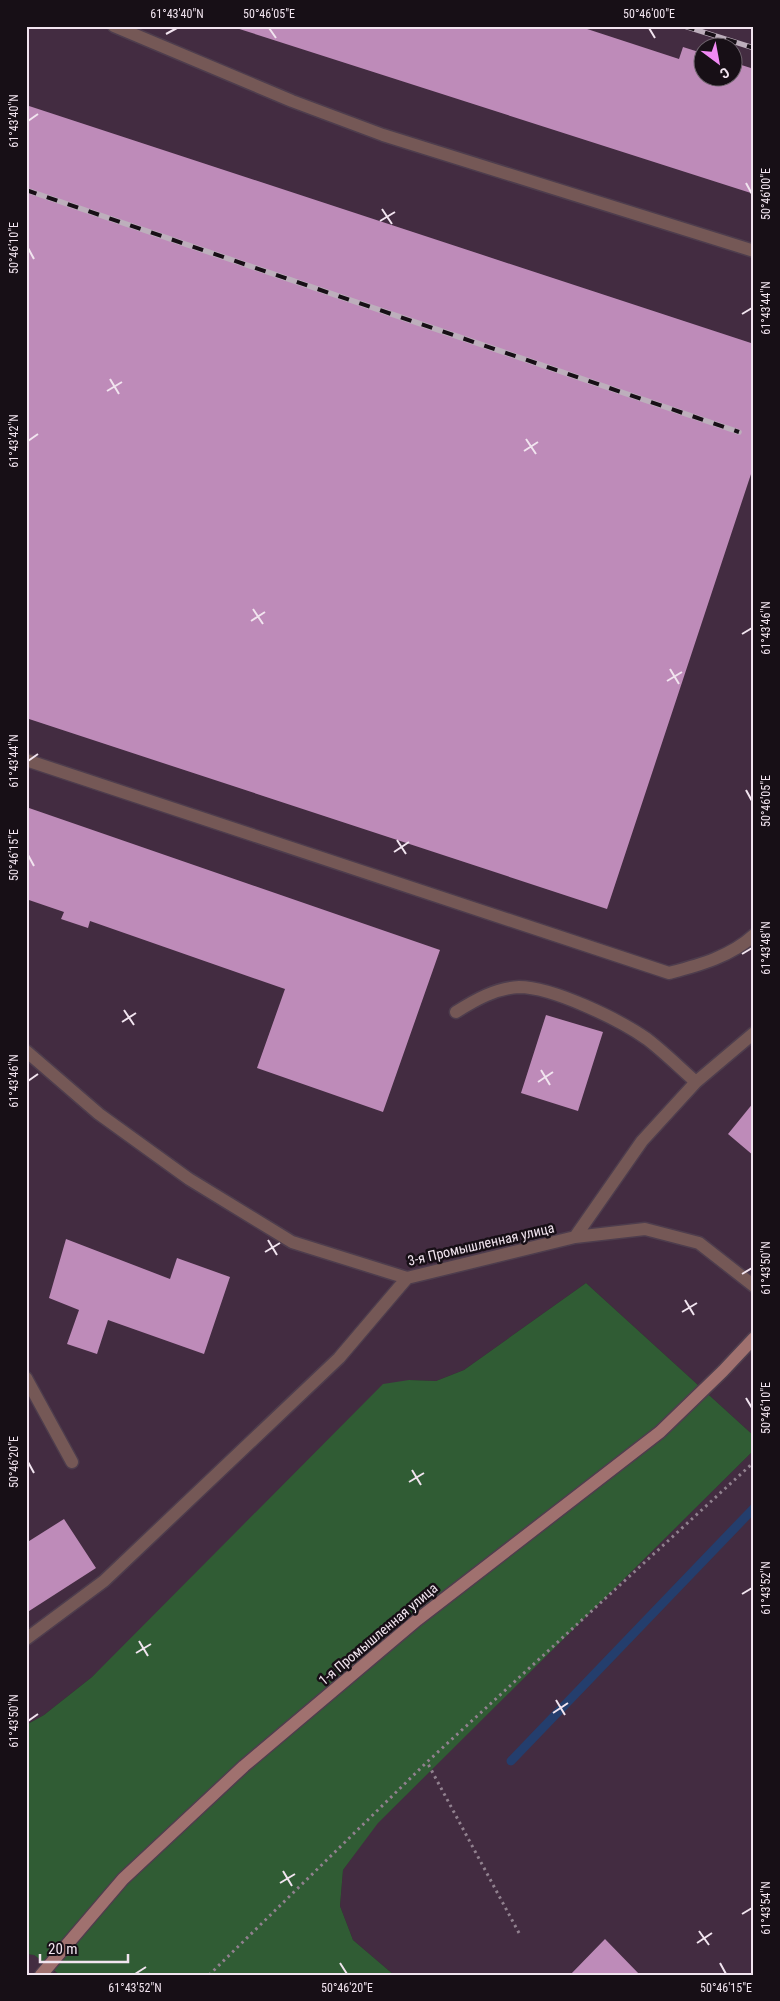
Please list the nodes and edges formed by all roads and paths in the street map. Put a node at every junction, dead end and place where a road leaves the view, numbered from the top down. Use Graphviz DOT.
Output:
graph roads {
  1 [pos="114,26"];
  2 [pos="754,251"];
  3 [pos="26,760"];
  4 [pos="754,935"];
  5 [pos="456,1012"];
  6 [pos="754,1033"];
  7 [pos="28,1055"];
  8 [pos="696,1082"];
  9 [pos="575,1237"];
  10 [pos="407,1278"];
  11 [pos="754,1286"];
  12 [pos="754,1338"];
  13 [pos="26,1378"];
  14 [pos="72,1462"];
  15 [pos="754,1462"];
  16 [pos="26,1639"];
  17 [pos="427,1762"];
  18 [pos="519,1933"];
  19 [pos="40,1975"];
  20 [pos="209,1975"];
  1 -- 2 [label="lane"];
  3 -- 4 [label="lane"];
  5 -- 8 [label="lane"];
  6 -- 8 [label="lane"];
  7 -- 10 [label="lane, 3-я Промышленная улица"];
  8 -- 9 [label="lane"];
  9 -- 10 [label="lane, 3-я Промышленная улица"];
  9 -- 11 [label="lane, 3-я Промышленная улица"];
  10 -- 16 [label="lane"];
  12 -- 19 [label="main road, 1-я Промышленная улица"];
  13 -- 14 [label="lane"];
  15 -- 17 [label="path"];
  17 -- 18 [label="path"];
  17 -- 20 [label="path"];
}
